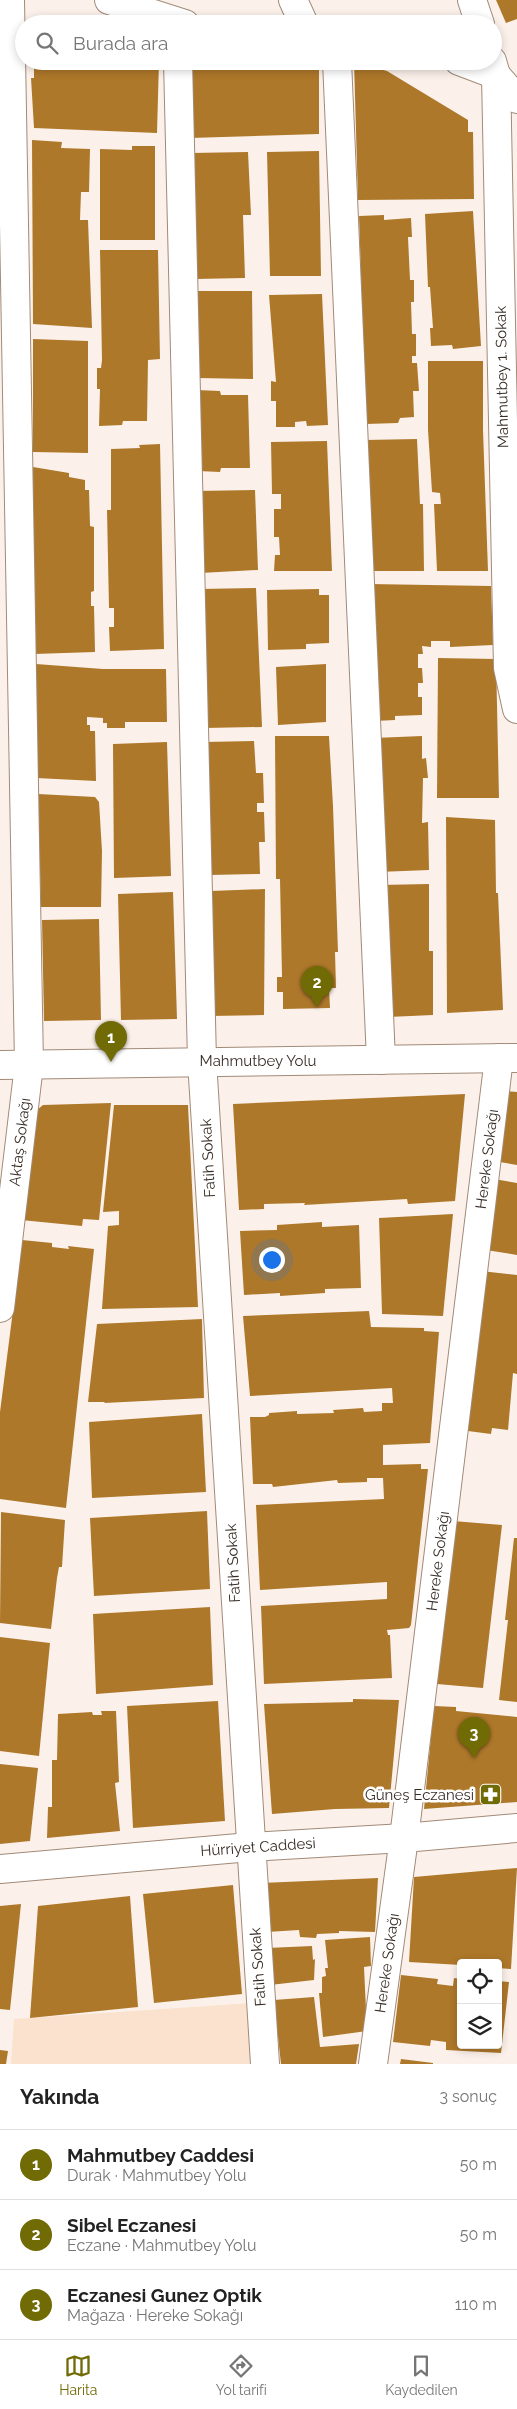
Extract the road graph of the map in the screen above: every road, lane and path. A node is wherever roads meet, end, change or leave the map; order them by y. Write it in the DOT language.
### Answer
graph roads {
  1 [pos="10,0"];
  2 [pos="109,0"];
  3 [pos="293,0"];
  4 [pos="472,0"];
  5 [pos="155,15"];
  6 [pos="300,15"];
  7 [pos="477,15"];
  8 [pos="178,70"];
  9 [pos="337,70"];
  10 [pos="494,70"];
  11 [pos="495,70"];
  12 [pos="517,99"];
  13 [pos="5,115"];
  14 [pos="9,574"];
  15 [pos="517,709"];
  16 [pos="508,1058"];
  17 [pos="381,1060"];
  18 [pos="202,1061"];
  19 [pos="0,1065"];
  20 [pos="29,1065"];
  21 [pos="0,1308"];
  22 [pos="517,1828"];
  23 [pos="404,1838"];
  24 [pos="250,1847"];
  25 [pos="0,1869"];
  26 [pos="265,2064"];
  27 [pos="373,2064"];
  1 -- 13 [label="street, Aktaş Sokağı"];
  2 -- 5 [label="street"];
  3 -- 6 [label="street"];
  4 -- 7 [label="street"];
  8 -- 18 [label="street, Fatih Sokak"];
  9 -- 17 [label="street"];
  10 -- 15 [label="street, Mahmutbey 1. Sokak"];
  11 -- 12 [label="street"];
  13 -- 14 [label="street, Aktaş Sokağı"];
  14 -- 20 [label="street, Aktaş Sokağı"];
  16 -- 17 [label="street, Mahmutbey Yolu"];
  16 -- 23 [label="street, Hereke Sokağı"];
  17 -- 18 [label="street, Mahmutbey Yolu"];
  18 -- 20 [label="street, Mahmutbey Yolu"];
  18 -- 24 [label="street, Fatih Sokak"];
  19 -- 20 [label="street, Mahmutbey Yolu"];
  20 -- 21 [label="street, Aktaş Sokağı"];
  22 -- 23 [label="street, Hürriyet Caddesi"];
  23 -- 24 [label="street, Hürriyet Caddesi"];
  23 -- 27 [label="street, Hereke Sokağı"];
  24 -- 25 [label="street, Hürriyet Caddesi"];
  24 -- 26 [label="street, Fatih Sokak"];
}
